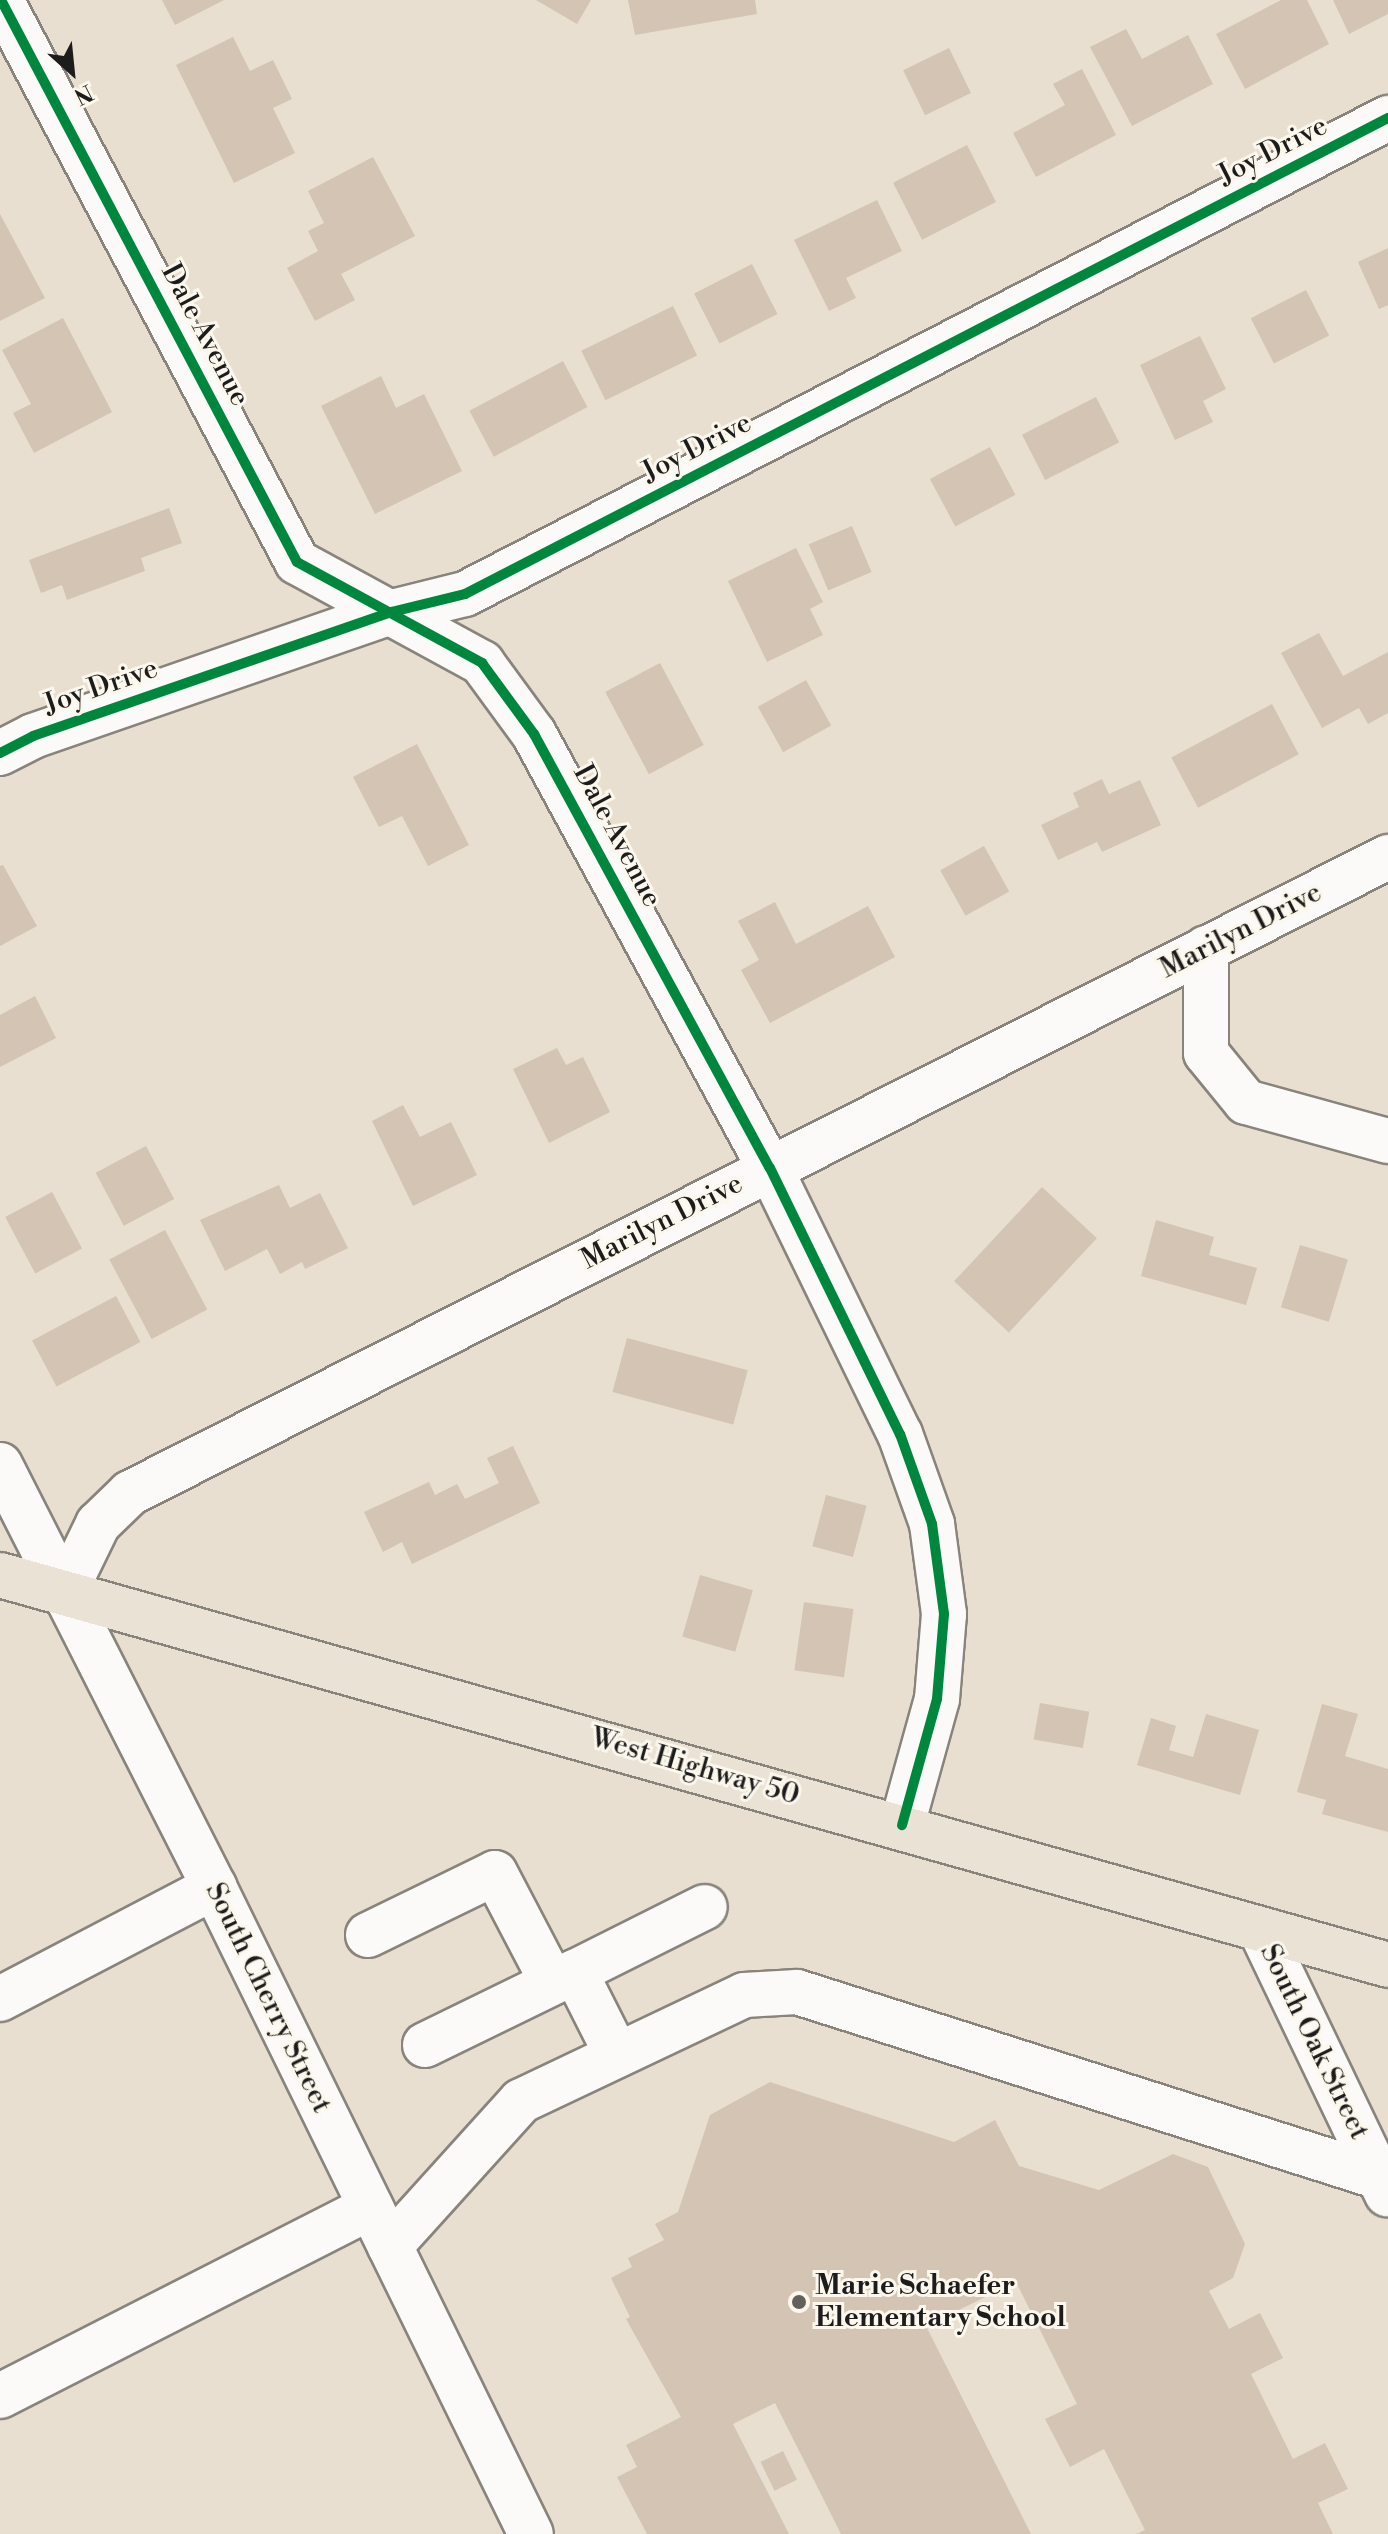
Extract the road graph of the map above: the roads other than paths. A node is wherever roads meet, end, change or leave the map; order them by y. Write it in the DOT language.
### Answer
graph roads {
  1 [pos="1,0"];
  2 [pos="1388,118"];
  3 [pos="392,612"];
  4 [pos="0,753"];
  5 [pos="1388,857"];
  6 [pos="1206,948"];
  7 [pos="1388,1141"];
  8 [pos="770,1168"];
  9 [pos="0,1465"];
  10 [pos="0,1575"];
  11 [pos="65,1592"];
  12 [pos="902,1825"];
  13 [pos="214,1887"];
  14 [pos="705,1907"];
  15 [pos="1261,1931"];
  16 [pos="368,1935"];
  17 [pos="1388,1965"];
  18 [pos="564,1977"];
  19 [pos="0,1999"];
  20 [pos="425,2045"];
  21 [pos="617,2055"];
  22 [pos="1384,2187"];
  23 [pos="371,2207"];
  24 [pos="390,2246"];
  25 [pos="0,2396"];
  26 [pos="523,2532"];
  1 -- 3 [label="street, Dale Avenue"];
  2 -- 3 [label="street, Joy Drive"];
  3 -- 4 [label="street, Joy Drive"];
  3 -- 8 [label="street, Dale Avenue"];
  5 -- 6 [label="street, Marilyn Drive"];
  6 -- 7 [label="street"];
  6 -- 8 [label="street, Marilyn Drive"];
  8 -- 11 [label="street, Marilyn Drive"];
  8 -- 12 [label="street, Dale Avenue"];
  9 -- 11 [label="street, South Cherry Street"];
  10 -- 11 [label="main road, West Highway 50"];
  11 -- 12 [label="main road, West Highway 50"];
  11 -- 13 [label="street, South Cherry Street"];
  12 -- 15 [label="main road, West Highway 50"];
  13 -- 19 [label="street"];
  13 -- 23 [label="street, South Cherry Street"];
  14 -- 18 [label="street"];
  15 -- 17 [label="main road, West Highway 50"];
  15 -- 22 [label="street, South Oak Street"];
  16 -- 18 [label="street"];
  18 -- 20 [label="street"];
  18 -- 21 [label="street"];
  21 -- 22 [label="street"];
  21 -- 24 [label="street"];
  23 -- 24 [label="street, South Cherry Street"];
  23 -- 25 [label="street"];
  24 -- 26 [label="street, South Cherry Street"];
}
